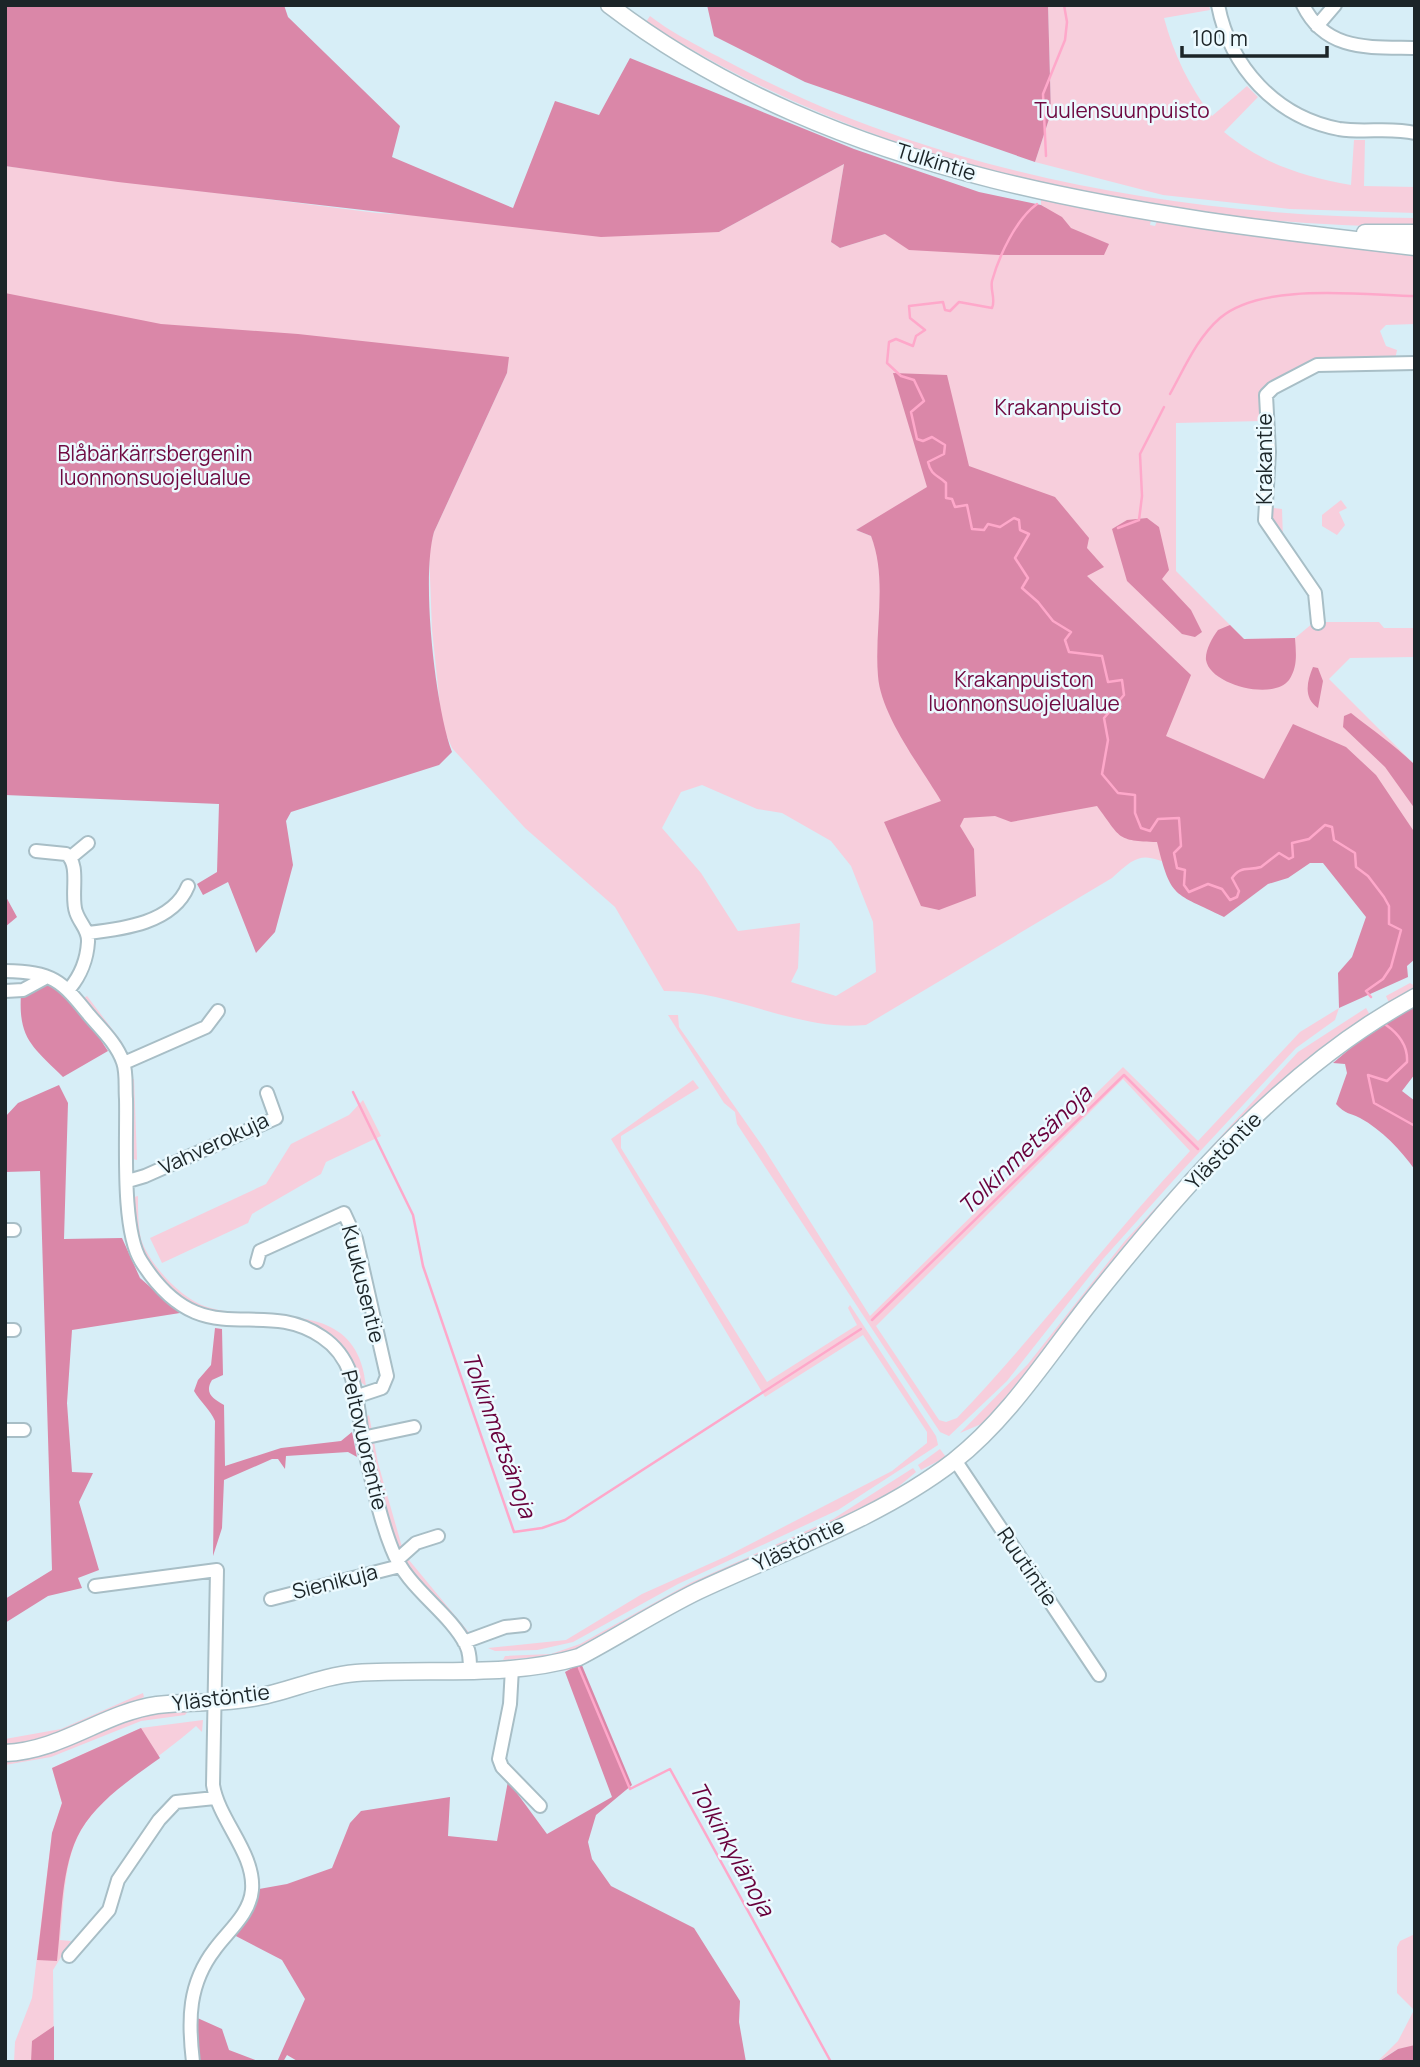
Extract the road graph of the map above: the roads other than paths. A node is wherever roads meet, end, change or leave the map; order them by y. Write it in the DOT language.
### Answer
graph roads {
  1 [pos="1218,5"];
  2 [pos="1303,5"];
  3 [pos="1335,5"];
  4 [pos="610,6"];
  5 [pos="1317,26"];
  6 [pos="1415,48"];
  7 [pos="1415,133"];
  8 [pos="1292,233"];
  9 [pos="1415,233"];
  10 [pos="1415,247"];
  11 [pos="1415,363"];
  12 [pos="1318,623"];
  13 [pos="88,843"];
  14 [pos="36,851"];
  15 [pos="71,857"];
  16 [pos="188,886"];
  17 [pos="88,933"];
  18 [pos="5,971"];
  19 [pos="47,977"];
  20 [pos="70,988"];
  21 [pos="5,991"];
  22 [pos="1410,1000"];
  23 [pos="218,1011"];
  24 [pos="124,1063"];
  25 [pos="267,1093"];
  26 [pos="128,1181"];
  27 [pos="257,1262"];
  28 [pos="358,1396"];
  29 [pos="414,1427"];
  30 [pos="5,1430"];
  31 [pos="24,1430"];
  32 [pos="362,1438"];
  33 [pos="955,1460"];
  34 [pos="438,1536"];
  35 [pos="398,1563"];
  36 [pos="95,1586"];
  37 [pos="271,1599"];
  38 [pos="524,1625"];
  39 [pos="464,1642"];
  40 [pos="513,1668"];
  41 [pos="470,1671"];
  42 [pos="1099,1675"];
  43 [pos="213,1703"];
  44 [pos="5,1753"];
  45 [pos="215,1798"];
  46 [pos="540,1806"];
  47 [pos="69,1956"];
  48 [pos="193,2062"];
  1 -- 7 [label="street"];
  2 -- 5 [label="street"];
  3 -- 5 [label="street"];
  4 -- 8 [label="main road, Tulkintie"];
  5 -- 6 [label="street"];
  8 -- 9 [label="main road"];
  8 -- 10 [label="main road"];
  11 -- 12 [label="street, Krakantie"];
  13 -- 15 [label="street"];
  14 -- 15 [label="street"];
  15 -- 17 [label="street"];
  16 -- 17 [label="street"];
  17 -- 20 [label="street"];
  18 -- 19 [label="street"];
  19 -- 20 [label="street"];
  19 -- 21 [label="street"];
  20 -- 24 [label="street"];
  22 -- 33 [label="main road, Ylästöntie"];
  23 -- 24 [label="street"];
  24 -- 26 [label="street, Peltovuorentie"];
  25 -- 26 [label="street, Vahverokuja"];
  26 -- 28 [label="street, Peltovuorentie"];
  27 -- 28 [label="street, Kuukusentie"];
  28 -- 32 [label="street, Peltovuorentie"];
  29 -- 32 [label="street"];
  30 -- 31 [label="street"];
  32 -- 35 [label="street, Peltovuorentie"];
  33 -- 40 [label="main road, Ylästöntie"];
  33 -- 42 [label="street, Ruutintie"];
  34 -- 35 [label="street"];
  35 -- 37 [label="street, Sienikuja"];
  35 -- 39 [label="street, Peltovuorentie"];
  36 -- 43 [label="street"];
  38 -- 39 [label="street"];
  39 -- 41 [label="street, Peltovuorentie"];
  40 -- 41 [label="main road, Ylästöntie"];
  40 -- 46 [label="street"];
  41 -- 43 [label="main road, Ylästöntie"];
  43 -- 44 [label="main road, Ylästöntie"];
  43 -- 45 [label="street"];
  45 -- 47 [label="street"];
  45 -- 48 [label="street"];
}
